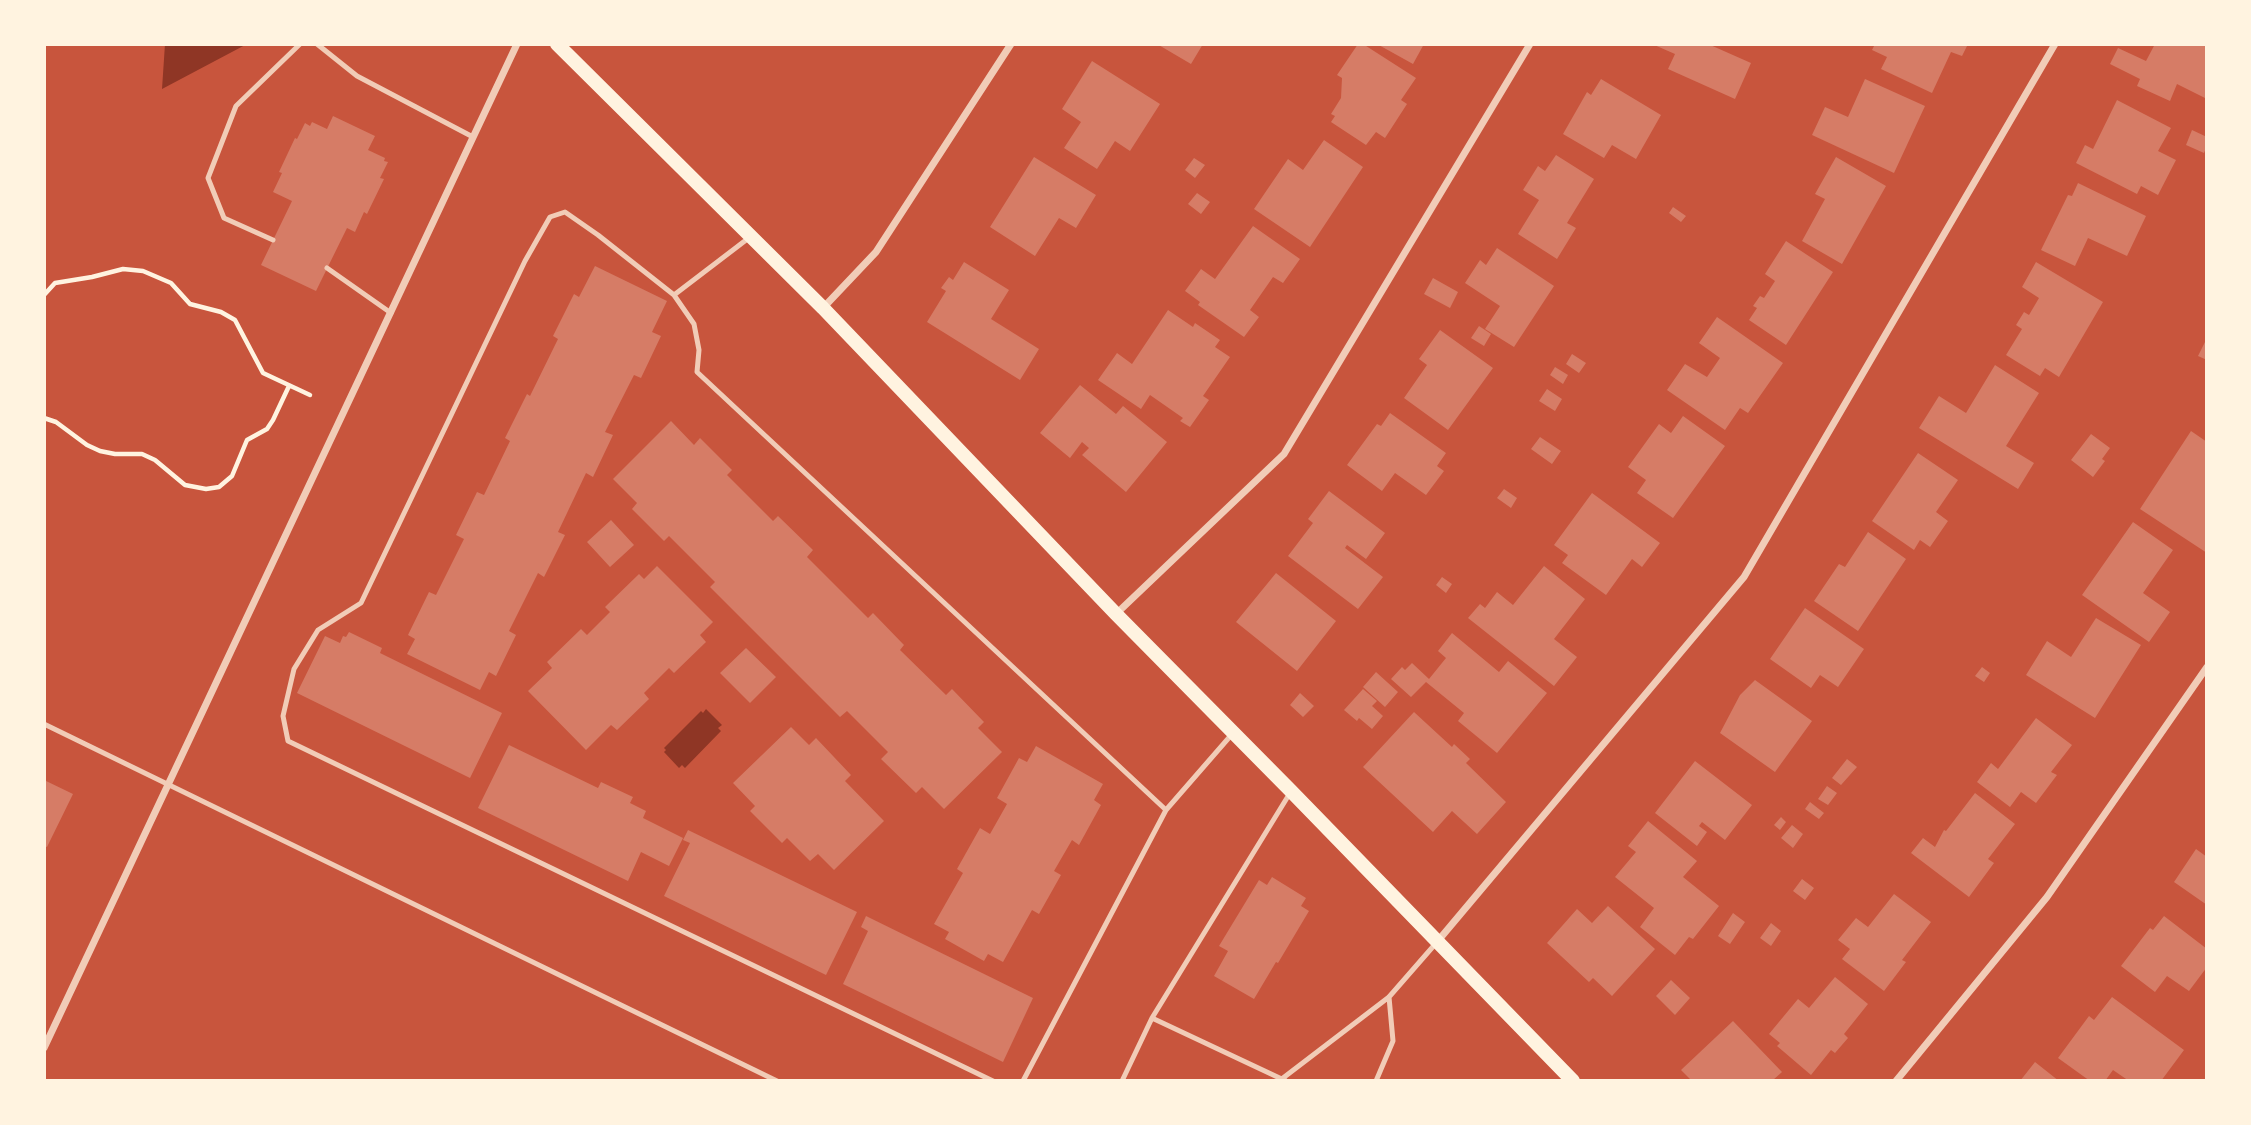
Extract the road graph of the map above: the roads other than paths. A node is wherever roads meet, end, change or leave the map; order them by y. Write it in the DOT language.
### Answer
graph roads {
  1 [pos="300,44"];
  2 [pos="317,44"];
  3 [pos="517,44"];
  4 [pos="557,44"];
  5 [pos="1011,44"];
  6 [pos="1530,44"];
  7 [pos="2055,44"];
  8 [pos="473,136"];
  9 [pos="751,236"];
  10 [pos="273,240"];
  11 [pos="327,268"];
  12 [pos="674,295"];
  13 [pos="823,308"];
  14 [pos="391,313"];
  15 [pos="1116,614"];
  16 [pos="2207,667"];
  17 [pos="44,724"];
  18 [pos="1233,733"];
  19 [pos="168,785"];
  20 [pos="1292,791"];
  21 [pos="1166,810"];
  22 [pos="1437,942"];
  23 [pos="1389,997"];
  24 [pos="1152,1017"];
  25 [pos="44,1048"];
  26 [pos="1285,1080"];
  27 [pos="777,1081"];
  28 [pos="993,1081"];
  29 [pos="1023,1081"];
  30 [pos="1122,1081"];
  31 [pos="1376,1081"];
  32 [pos="1573,1081"];
  33 [pos="1896,1081"];
  1 -- 10 [label="lane"];
  2 -- 8 [label="lane"];
  3 -- 8 [label="street"];
  4 -- 9 [label="main road"];
  5 -- 13 [label="street"];
  6 -- 15 [label="street"];
  7 -- 22 [label="street"];
  8 -- 14 [label="street"];
  9 -- 12 [label="lane"];
  9 -- 13 [label="main road"];
  11 -- 14 [label="lane"];
  12 -- 21 [label="lane"];
  12 -- 28 [label="lane"];
  13 -- 15 [label="main road"];
  14 -- 19 [label="street"];
  15 -- 18 [label="main road"];
  16 -- 33 [label="street"];
  17 -- 19 [label="lane"];
  18 -- 20 [label="main road"];
  18 -- 21 [label="lane"];
  19 -- 25 [label="street"];
  19 -- 27 [label="lane"];
  20 -- 22 [label="main road"];
  20 -- 24 [label="lane"];
  21 -- 29 [label="lane"];
  22 -- 23 [label="lane"];
  22 -- 32 [label="main road"];
  23 -- 26 [label="lane"];
  23 -- 31 [label="lane"];
  24 -- 26 [label="lane"];
  24 -- 30 [label="lane"];
}
